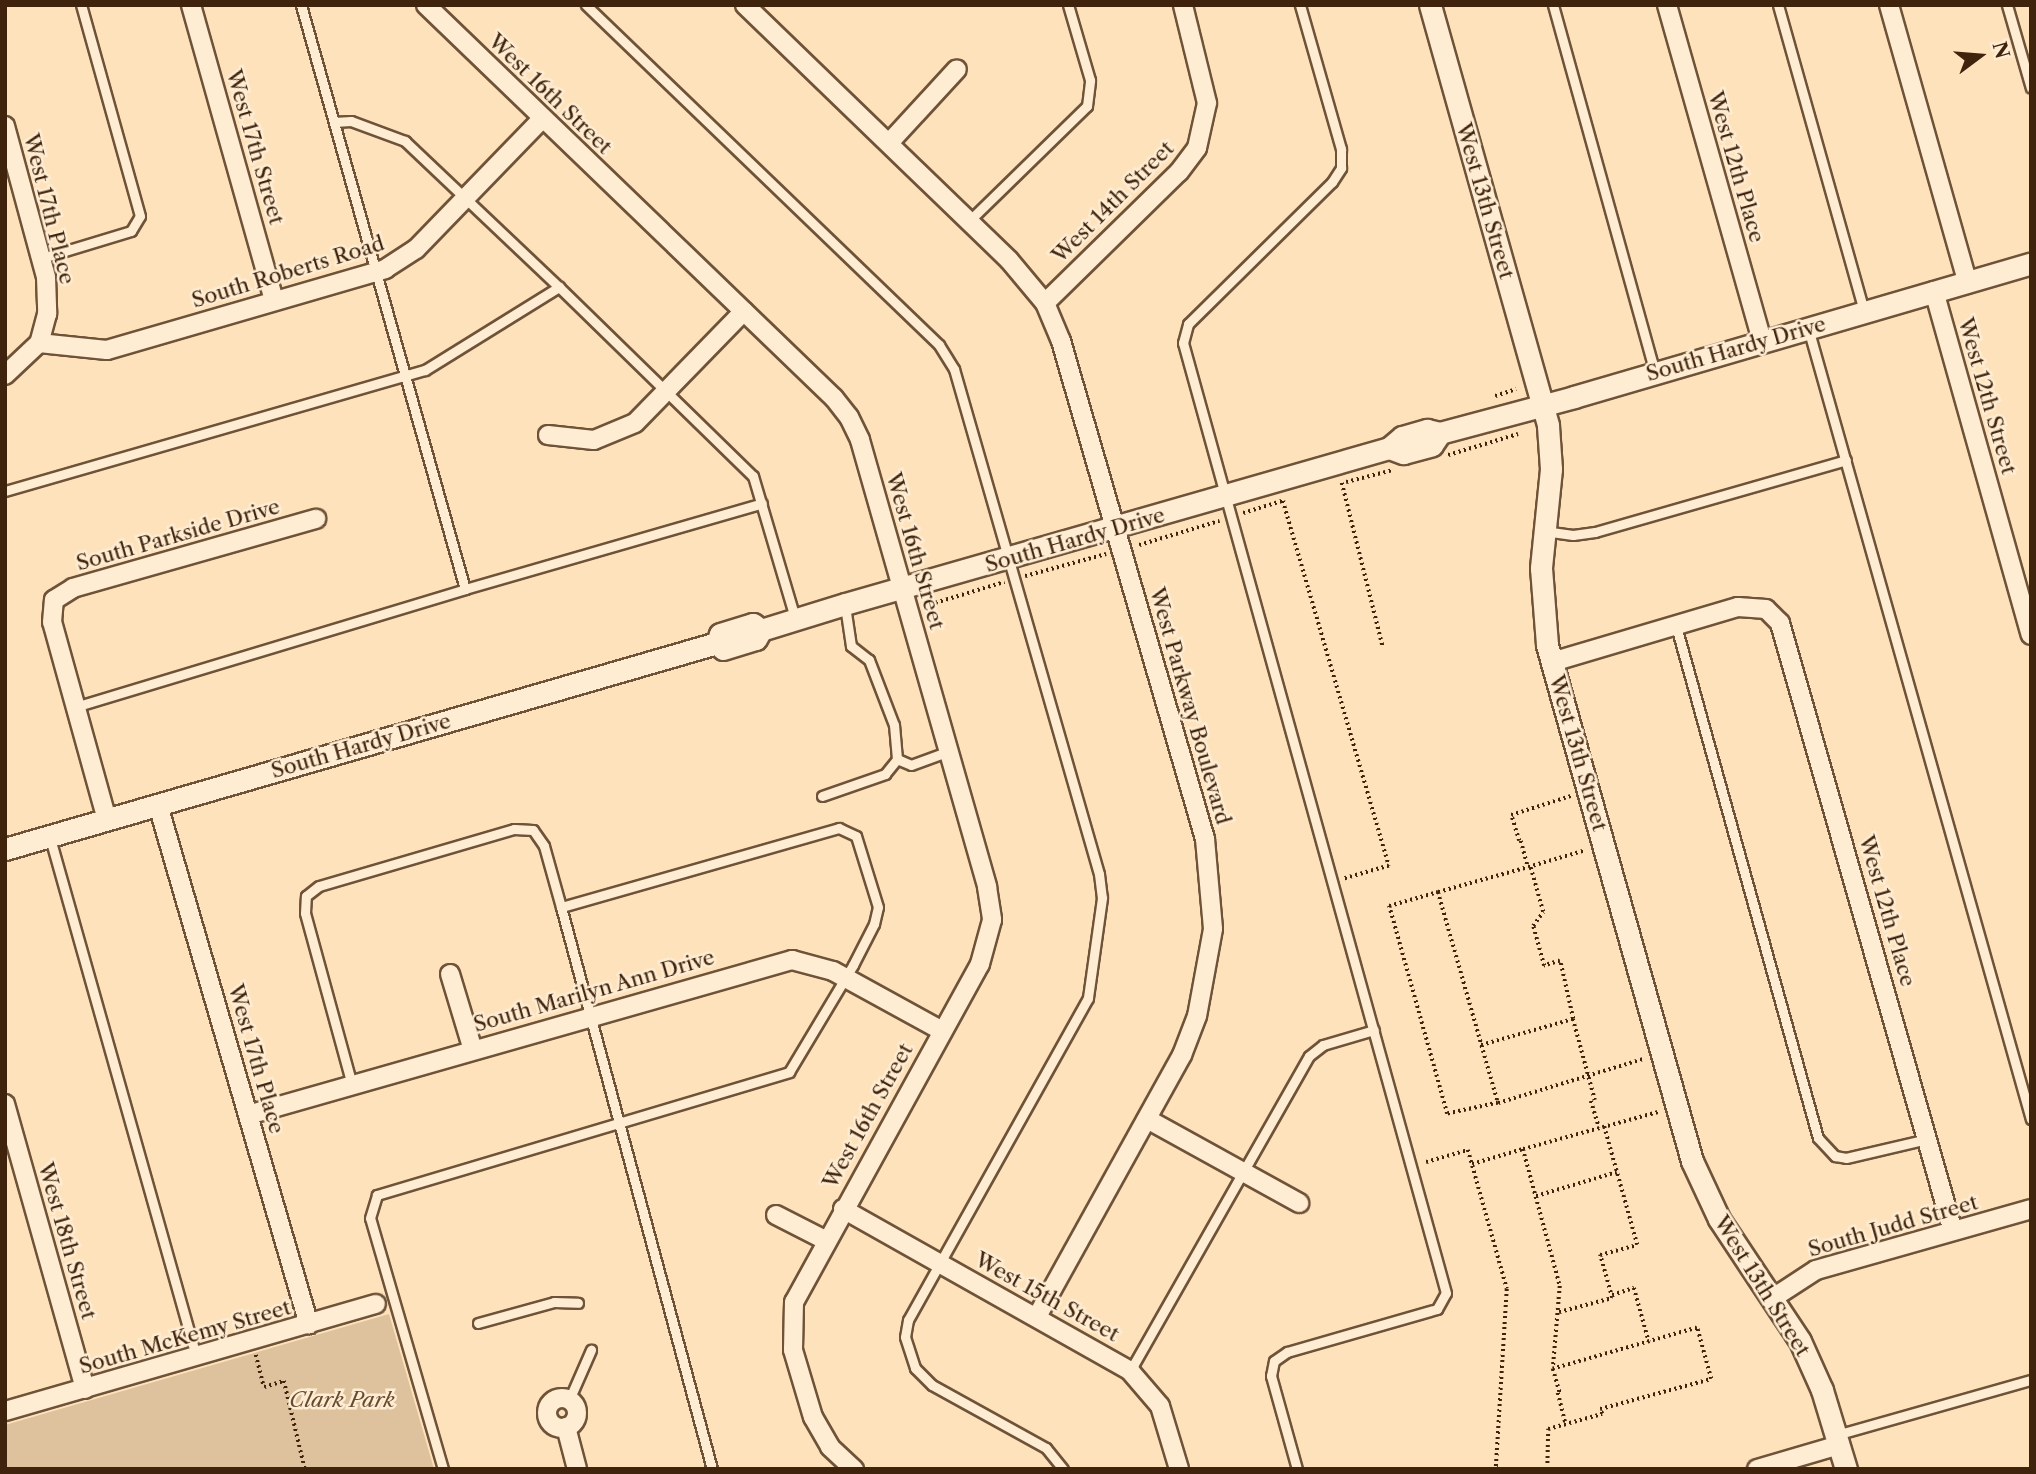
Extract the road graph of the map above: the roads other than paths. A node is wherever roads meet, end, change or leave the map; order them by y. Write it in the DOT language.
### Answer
graph roads {
  1 [pos="81,5"];
  2 [pos="191,5"];
  3 [pos="301,5"];
  4 [pos="426,5"];
  5 [pos="586,5"];
  6 [pos="745,5"];
  7 [pos="1068,5"];
  8 [pos="1183,5"];
  9 [pos="1300,5"];
  10 [pos="1430,5"];
  11 [pos="1553,5"];
  12 [pos="1667,5"];
  13 [pos="1779,5"];
  14 [pos="1889,5"];
  15 [pos="2007,5"];
  16 [pos="957,69"];
  17 [pos="2031,88"];
  18 [pos="542,118"];
  19 [pos="334,122"];
  20 [pos="5,126"];
  21 [pos="888,143"];
  22 [pos="466,198"];
  23 [pos="969,221"];
  24 [pos="42,258"];
  25 [pos="2031,263"];
  26 [pos="376,272"];
  27 [pos="1967,281"];
  28 [pos="559,287"];
  29 [pos="1934,291"];
  30 [pos="274,301"];
  31 [pos="1045,303"];
  32 [pos="744,312"];
  33 [pos="1865,312"];
  34 [pos="1808,328"];
  35 [pos="1762,341"];
  36 [pos="39,343"];
  37 [pos="1655,373"];
  38 [pos="5,375"];
  39 [pos="405,376"];
  40 [pos="667,392"];
  41 [pos="1543,404"];
  42 [pos="548,435"];
  43 [pos="1846,460"];
  44 [pos="5,491"];
  45 [pos="1223,497"];
  46 [pos="762,503"];
  47 [pos="316,519"];
  48 [pos="1116,528"];
  49 [pos="1542,531"];
  50 [pos="1009,559"];
  51 [pos="465,589"];
  52 [pos="902,589"];
  53 [pos="845,604"];
  54 [pos="796,620"];
  55 [pos="1676,626"];
  56 [pos="2031,635"];
  57 [pos="1552,662"];
  58 [pos="75,707"];
  59 [pos="948,751"];
  60 [pos="897,759"];
  61 [pos="822,796"];
  62 [pos="158,805"];
  63 [pos="107,820"];
  64 [pos="49,836"];
  65 [pos="5,849"];
  66 [pos="561,907"];
  67 [pos="450,974"];
  68 [pos="846,978"];
  69 [pos="592,1016"];
  70 [pos="1374,1030"];
  71 [pos="942,1031"];
  72 [pos="473,1050"];
  73 [pos="352,1085"];
  74 [pos="5,1104"];
  75 [pos="248,1115"];
  76 [pos="1147,1119"];
  77 [pos="2031,1119"];
  78 [pos="617,1123"];
  79 [pos="1927,1139"];
  80 [pos="1244,1173"];
  81 [pos="1299,1203"];
  82 [pos="843,1209"];
  83 [pos="2031,1209"];
  84 [pos="776,1214"];
  85 [pos="1953,1231"];
  86 [pos="825,1241"];
  87 [pos="941,1263"];
  88 [pos="1773,1298"];
  89 [pos="578,1303"];
  90 [pos="376,1304"];
  91 [pos="1037,1317"];
  92 [pos="478,1323"];
  93 [pos="309,1325"];
  94 [pos="591,1350"];
  95 [pos="197,1357"];
  96 [pos="1130,1371"];
  97 [pos="2031,1380"];
  98 [pos="85,1389"];
  99 [pos="569,1400"];
  100 [pos="5,1411"];
  101 [pos="566,1427"];
  102 [pos="1838,1440"];
  103 [pos="443,1469"];
  104 [pos="577,1469"];
  105 [pos="712,1469"];
  106 [pos="854,1469"];
  107 [pos="1063,1469"];
  108 [pos="1179,1469"];
  109 [pos="1297,1469"];
  110 [pos="1757,1469"];
  111 [pos="1846,1469"];
  1 -- 24 [label="lane"];
  2 -- 30 [label="street, West 17th Street"];
  3 -- 19 [label="lane"];
  4 -- 18 [label="street, West 16th Street"];
  5 -- 50 [label="lane"];
  6 -- 21 [label="street, West Parkway Boulevard"];
  7 -- 23 [label="lane"];
  8 -- 31 [label="street, West 14th Street"];
  9 -- 45 [label="lane"];
  10 -- 41 [label="street, West 13th Street"];
  11 -- 37 [label="lane"];
  12 -- 35 [label="street, West 12th Place"];
  13 -- 33 [label="lane"];
  14 -- 27 [label="street"];
  15 -- 17 [label="lane"];
  16 -- 21 [label="street"];
  18 -- 22 [label="street, South Roberts Road"];
  18 -- 32 [label="street, West 16th Street"];
  19 -- 22 [label="lane"];
  19 -- 26 [label="lane"];
  20 -- 24 [label="street, West 17th Place"];
  21 -- 23 [label="street, West Parkway Boulevard"];
  22 -- 26 [label="street, South Roberts Road"];
  22 -- 28 [label="lane"];
  23 -- 31 [label="street, West Parkway Boulevard"];
  24 -- 36 [label="street, West 17th Place"];
  25 -- 27 [label="street, South Hardy Drive"];
  26 -- 30 [label="street, South Roberts Road"];
  26 -- 39 [label="lane"];
  27 -- 29 [label="street, South Hardy Drive"];
  28 -- 39 [label="lane"];
  28 -- 40 [label="lane"];
  29 -- 33 [label="street, South Hardy Drive"];
  29 -- 56 [label="street, West 12th Street"];
  30 -- 36 [label="street, South Roberts Road"];
  31 -- 48 [label="street, West Parkway Boulevard"];
  32 -- 40 [label="street"];
  32 -- 52 [label="street, West 16th Street"];
  33 -- 34 [label="street, South Hardy Drive"];
  34 -- 35 [label="street, South Hardy Drive"];
  34 -- 43 [label="lane"];
  35 -- 37 [label="street, South Hardy Drive"];
  36 -- 38 [label="street"];
  37 -- 41 [label="street, South Hardy Drive"];
  39 -- 44 [label="lane"];
  39 -- 51 [label="lane"];
  40 -- 42 [label="street"];
  40 -- 46 [label="lane"];
  41 -- 45 [label="street, South Hardy Drive"];
  41 -- 49 [label="street, West 13th Street"];
  43 -- 49 [label="lane"];
  43 -- 77 [label="lane"];
  45 -- 48 [label="street, South Hardy Drive"];
  45 -- 70 [label="lane"];
  46 -- 51 [label="lane"];
  46 -- 54 [label="lane"];
  47 -- 58 [label="street, South Parkside Drive"];
  48 -- 50 [label="street, South Hardy Drive"];
  48 -- 76 [label="street, West Parkway Boulevard"];
  49 -- 57 [label="street, West 13th Street"];
  50 -- 52 [label="street, South Hardy Drive"];
  50 -- 87 [label="lane"];
  51 -- 58 [label="lane"];
  52 -- 53 [label="street, South Hardy Drive"];
  52 -- 59 [label="street, West 16th Street"];
  53 -- 54 [label="street, South Hardy Drive"];
  53 -- 60 [label="lane"];
  54 -- 62 [label="street, South Hardy Drive"];
  55 -- 57 [label="street"];
  55 -- 79 [label="street, West 12th Place"];
  55 -- 79 [label="lane"];
  57 -- 88 [label="street, West 13th Street"];
  58 -- 63 [label="street"];
  59 -- 60 [label="lane"];
  59 -- 71 [label="street, West 16th Street"];
  60 -- 61 [label="lane"];
  62 -- 63 [label="street, South Hardy Drive"];
  62 -- 75 [label="street, West 17th Place"];
  63 -- 64 [label="street, South Hardy Drive"];
  64 -- 65 [label="street, South Hardy Drive"];
  64 -- 95 [label="lane"];
  66 -- 68 [label="lane"];
  66 -- 69 [label="lane"];
  66 -- 73 [label="lane"];
  67 -- 72 [label="street"];
  68 -- 69 [label="street, South Marilyn Ann Drive"];
  68 -- 71 [label="street, South Marilyn Ann Drive"];
  68 -- 78 [label="lane"];
  69 -- 72 [label="street, South Marilyn Ann Drive"];
  69 -- 78 [label="lane"];
  70 -- 80 [label="lane"];
  70 -- 109 [label="lane"];
  71 -- 82 [label="street, West 16th Street"];
  72 -- 73 [label="street, South Marilyn Ann Drive"];
  73 -- 75 [label="street, South Marilyn Ann Drive"];
  74 -- 98 [label="street, West 18th Street"];
  75 -- 93 [label="street, West 17th Place"];
  76 -- 80 [label="street"];
  76 -- 91 [label="street, West Parkway Boulevard"];
  78 -- 103 [label="lane"];
  78 -- 105 [label="lane"];
  79 -- 85 [label="street, West 12th Place"];
  80 -- 81 [label="street"];
  80 -- 96 [label="lane"];
  82 -- 86 [label="street, West 16th Street"];
  82 -- 87 [label="street, West 15th Street"];
  83 -- 85 [label="street, South Judd Street"];
  84 -- 86 [label="street"];
  85 -- 88 [label="street, South Judd Street"];
  86 -- 106 [label="street, West 16th Street"];
  87 -- 91 [label="street, West 15th Street"];
  87 -- 107 [label="lane"];
  88 -- 102 [label="street, West 13th Street"];
  89 -- 92 [label="lane"];
  90 -- 93 [label="street, South McKemy Street"];
  91 -- 96 [label="street, West 15th Street"];
  93 -- 95 [label="street, South McKemy Street"];
  94 -- 99 [label="lane"];
  95 -- 98 [label="street, South McKemy Street"];
  96 -- 108 [label="street, West 15th Street"];
  97 -- 102 [label="lane"];
  98 -- 100 [label="street, South McKemy Street"];
  99 -- 101 [label="street"];
  99 -- 101 [label="street"];
  101 -- 104 [label="street"];
  102 -- 110 [label="street"];
  102 -- 111 [label="street, West 13th Street"];
}
